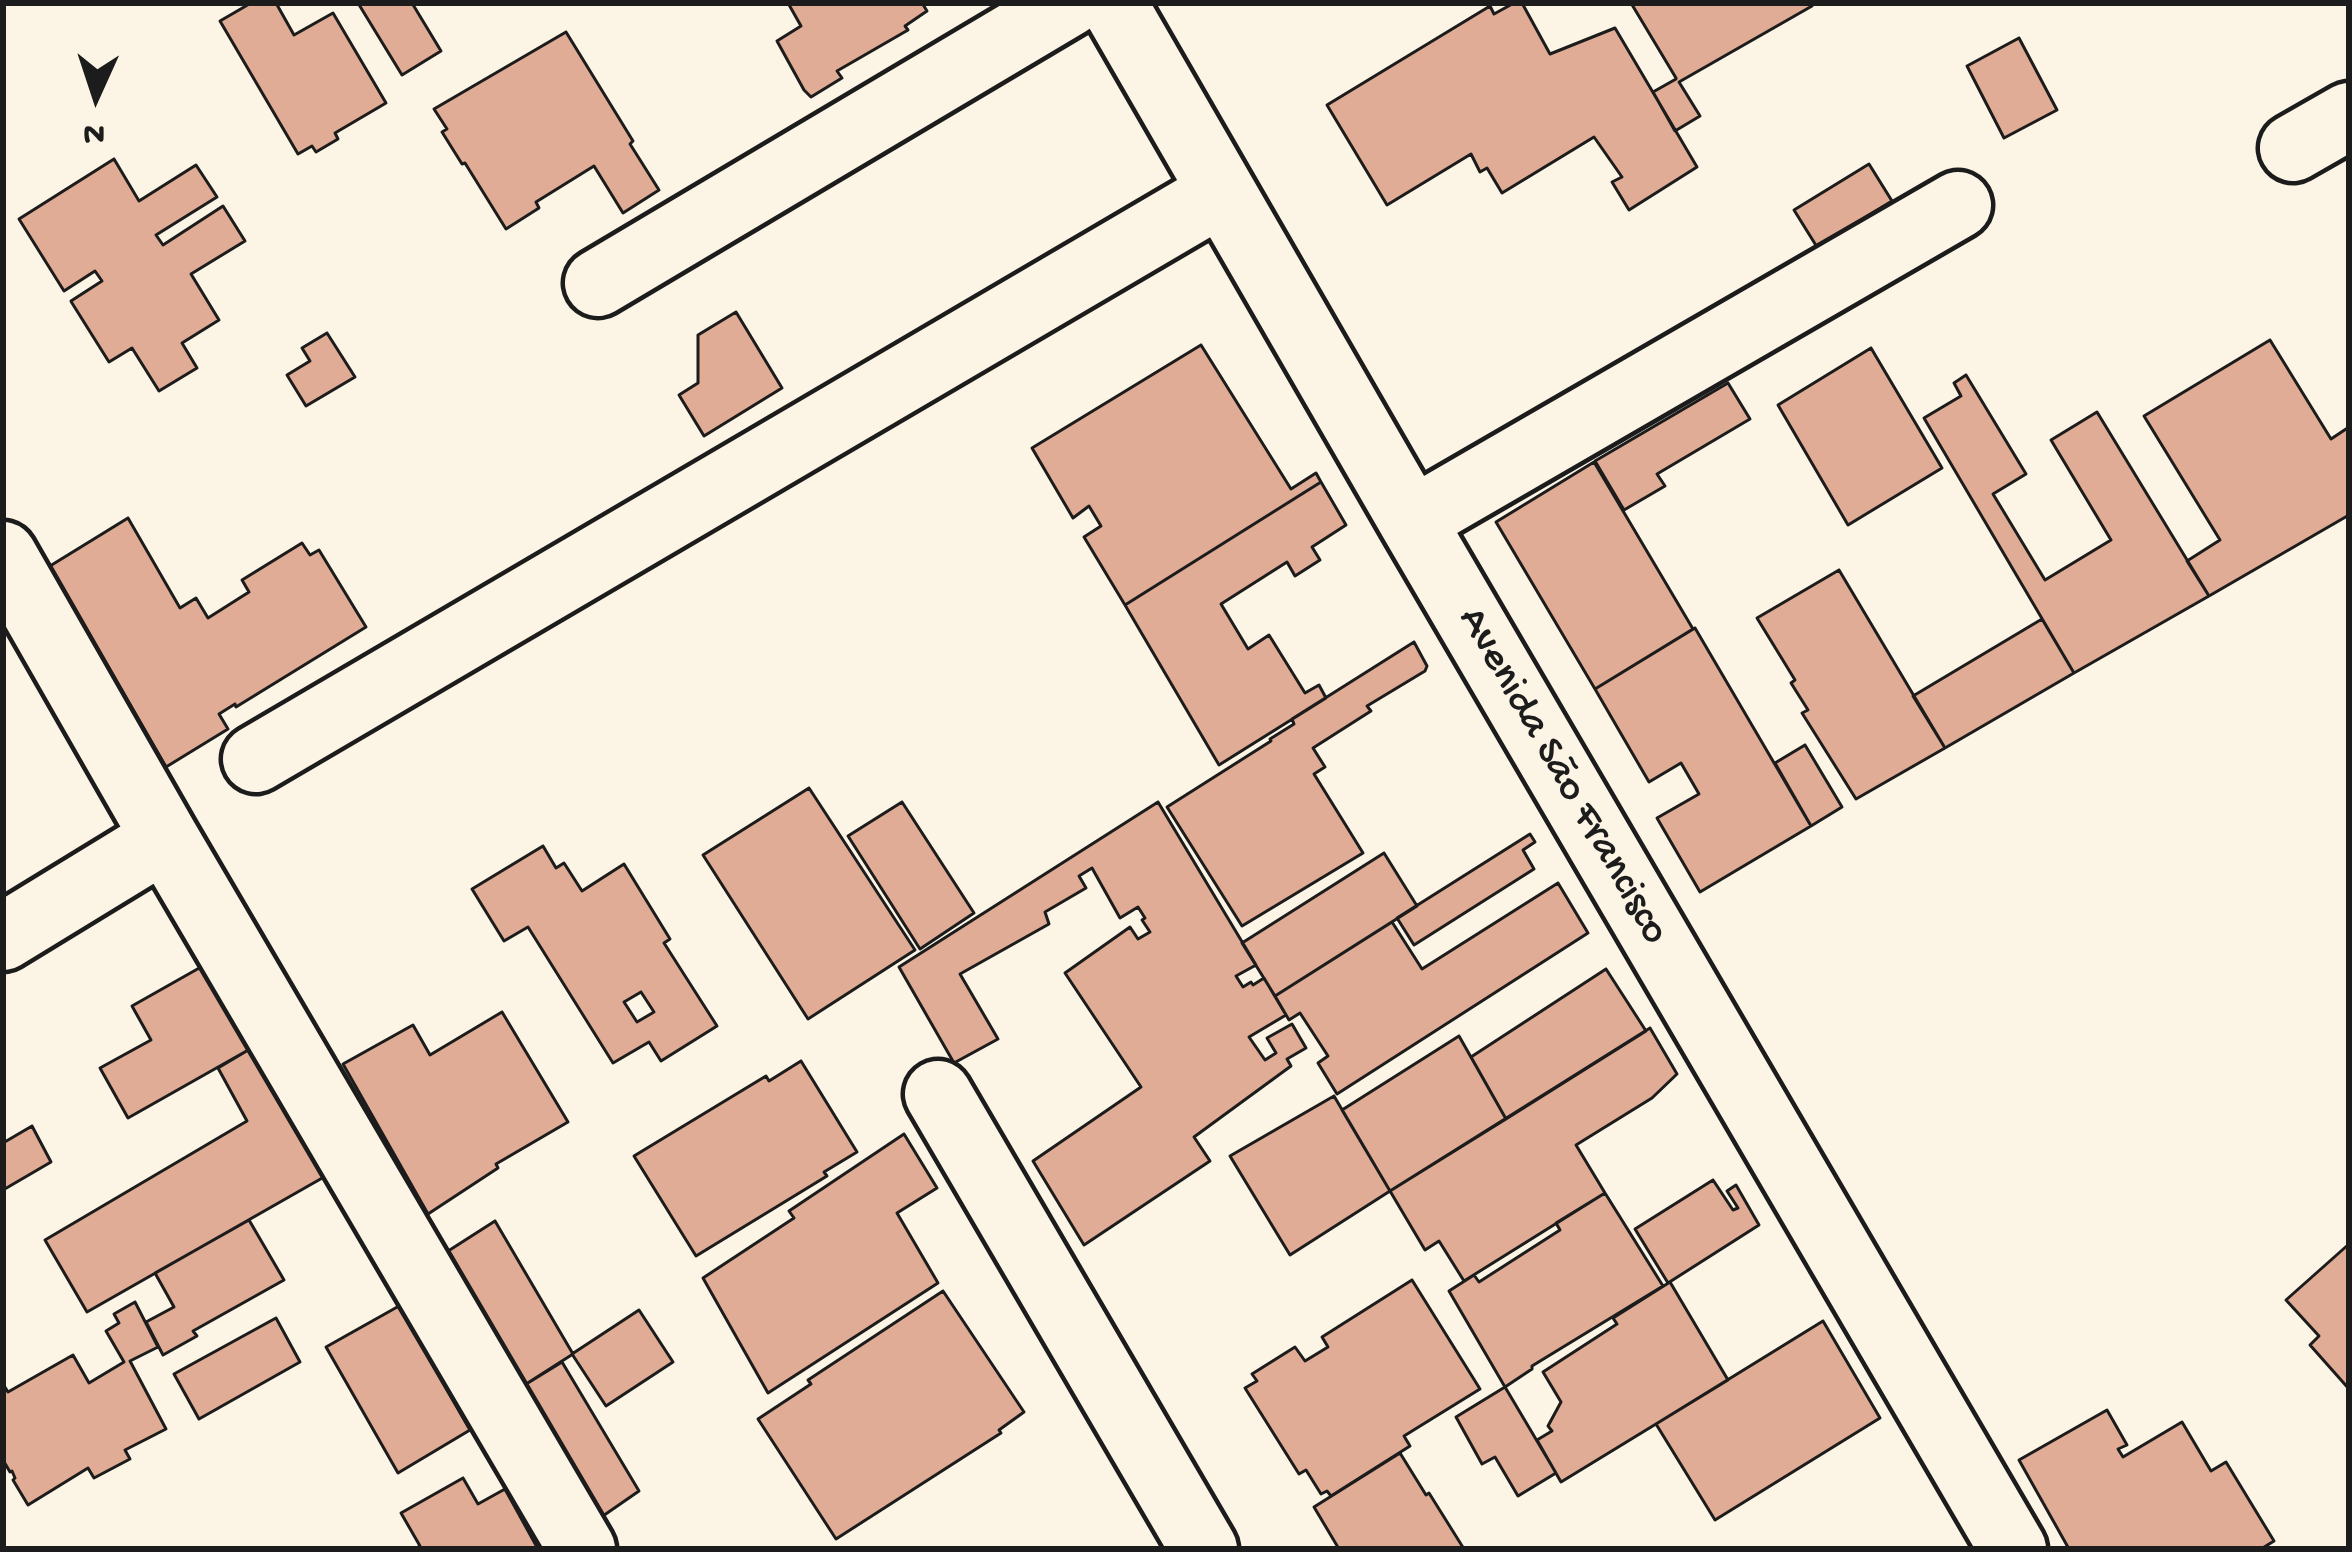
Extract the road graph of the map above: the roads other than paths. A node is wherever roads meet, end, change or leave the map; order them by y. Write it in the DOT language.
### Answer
graph roads {
  1 [pos="1069,3"];
  2 [pos="1113,3"];
  3 [pos="2349,116"];
  4 [pos="2294,148"];
  5 [pos="1222,192"];
  6 [pos="1958,206"];
  7 [pos="598,283"];
  8 [pos="1412,521"];
  9 [pos="3,555"];
  10 [pos="256,759"];
  11 [pos="165,838"];
  12 [pos="3,938"];
  13 [pos="938,1094"];
  14 [pos="582,1549"];
  15 [pos="1204,1549"];
  16 [pos="2013,1549"];
  1 -- 7 [label="street"];
  2 -- 5 [label="street, Avenida São Francisco"];
  3 -- 4 [label="street"];
  5 -- 8 [label="street, Avenida São Francisco"];
  5 -- 10 [label="street"];
  6 -- 8 [label="street"];
  8 -- 16 [label="street, Avenida São Francisco"];
  9 -- 11 [label="street"];
  11 -- 12 [label="street"];
  11 -- 14 [label="street"];
  13 -- 15 [label="street"];
}
